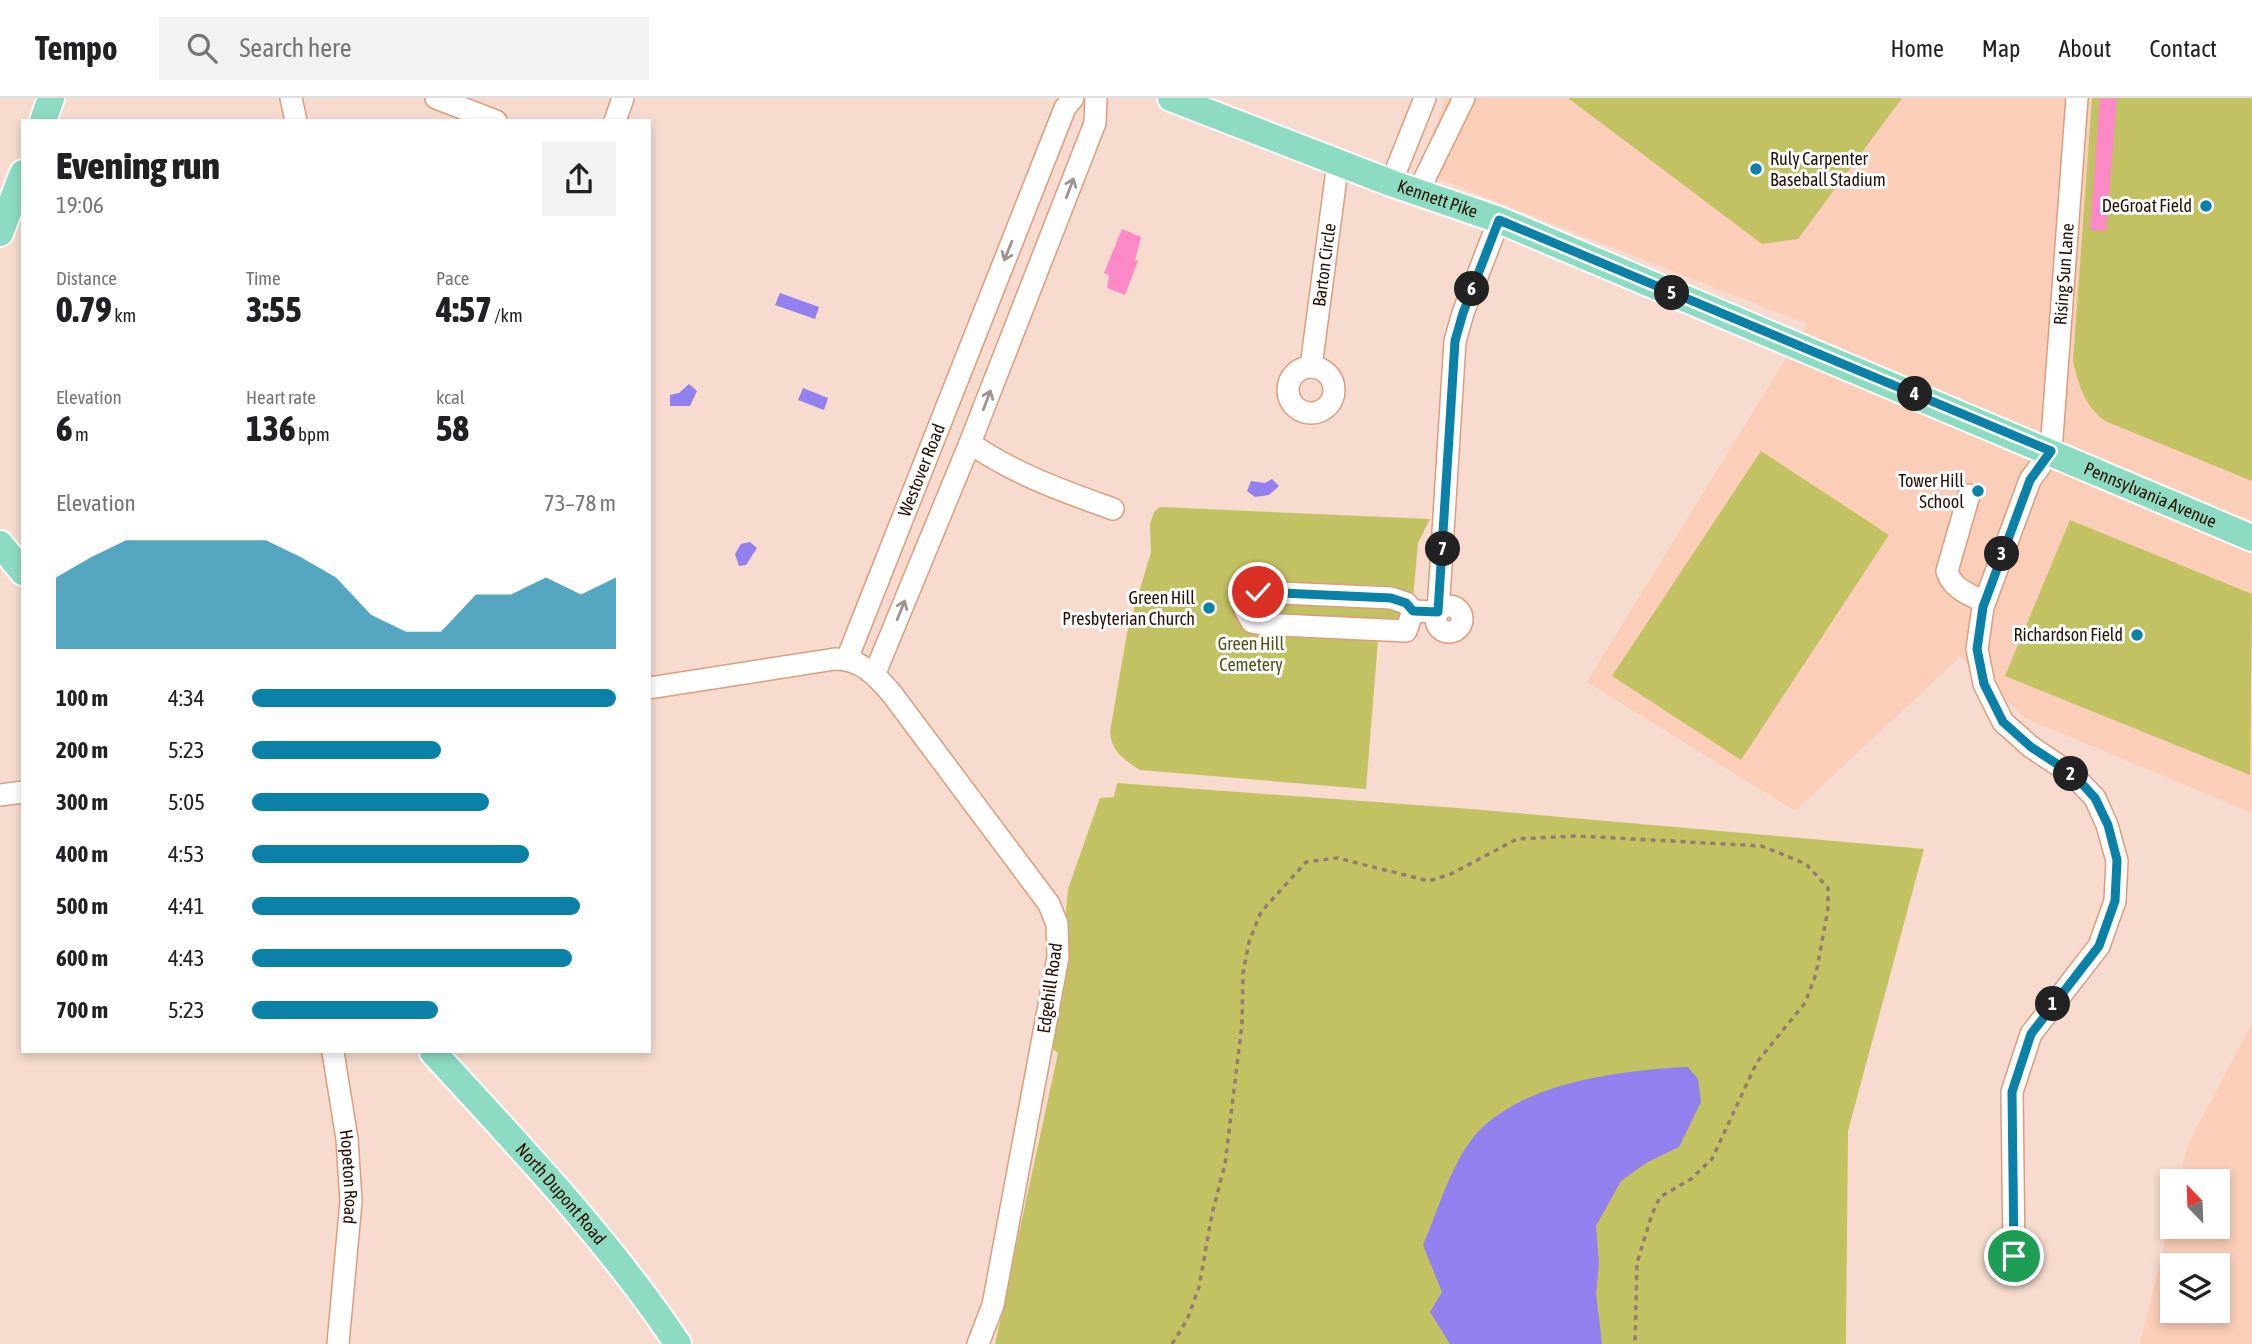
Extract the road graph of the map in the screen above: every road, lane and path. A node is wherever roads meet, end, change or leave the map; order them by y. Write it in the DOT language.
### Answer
graph roads {
  1 [pos="51,98"];
  2 [pos="291,98"];
  3 [pos="436,98"];
  4 [pos="622,98"];
  5 [pos="1073,98"];
  6 [pos="1096,98"];
  7 [pos="1171,98"];
  8 [pos="1424,98"];
  9 [pos="1464,98"];
  10 [pos="2077,98"];
  11 [pos="44,119"];
  12 [pos="296,119"];
  13 [pos="491,119"];
  14 [pos="615,119"];
  15 [pos="1338,162"];
  16 [pos="21,178"];
  17 [pos="1391,183"];
  18 [pos="1418,192"];
  19 [pos="1499,220"];
  20 [pos="0,233"];
  21 [pos="1311,367"];
  22 [pos="970,443"];
  23 [pos="2051,451"];
  24 [pos="1969,495"];
  25 [pos="1113,509"];
  26 [pos="2252,538"];
  27 [pos="0,544"];
  28 [pos="21,570"];
  29 [pos="1984,602"];
  30 [pos="1413,611"];
  31 [pos="847,659"];
  32 [pos="874,673"];
  33 [pos="651,688"];
  34 [pos="21,792"];
  35 [pos="0,795"];
  36 [pos="333,1053"];
  37 [pos="434,1053"];
  38 [pos="2014,1256"];
  39 [pos="338,1344"];
  40 [pos="678,1344"];
  41 [pos="978,1344"];
  42 [pos="1172,1344"];
  43 [pos="1635,1344"];
  1 -- 11 [label="main road"];
  2 -- 12 [label="street"];
  3 -- 13 [label="street"];
  4 -- 14 [label="street"];
  5 -- 31 [label="street, Westover Road, one-way"];
  22 -- 6 [label="street, Westover Road, one-way"];
  7 -- 15 [label="main road, Kennett Pike"];
  8 -- 17 [label="street"];
  9 -- 18 [label="street"];
  10 -- 23 [label="street, Rising Sun Lane"];
  15 -- 17 [label="main road, Kennett Pike"];
  15 -- 21 [label="street, Barton Circle"];
  16 -- 20 [label="main road"];
  17 -- 18 [label="main road, Kennett Pike"];
  18 -- 19 [label="main road, Kennett Pike"];
  19 -- 23 [label="main road, Kennett Pike"];
  19 -- 30 [label="street"];
  22 -- 25 [label="street"];
  32 -- 22 [label="street, Westover Road, one-way"];
  23 -- 26 [label="main road, Pennsylvania Avenue"];
  23 -- 29 [label="street"];
  24 -- 29 [label="street"];
  27 -- 28 [label="main road"];
  29 -- 38 [label="street"];
  30 -- 30 [label="street"];
  31 -- 32 [label="street, Edgehill Road"];
  31 -- 33 [label="street"];
  32 -- 41 [label="street, Edgehill Road"];
  34 -- 35 [label="street"];
  36 -- 39 [label="street, Hopeton Road"];
  37 -- 40 [label="main road, North Dupont Road"];
  42 -- 43 [label="path"];
}
